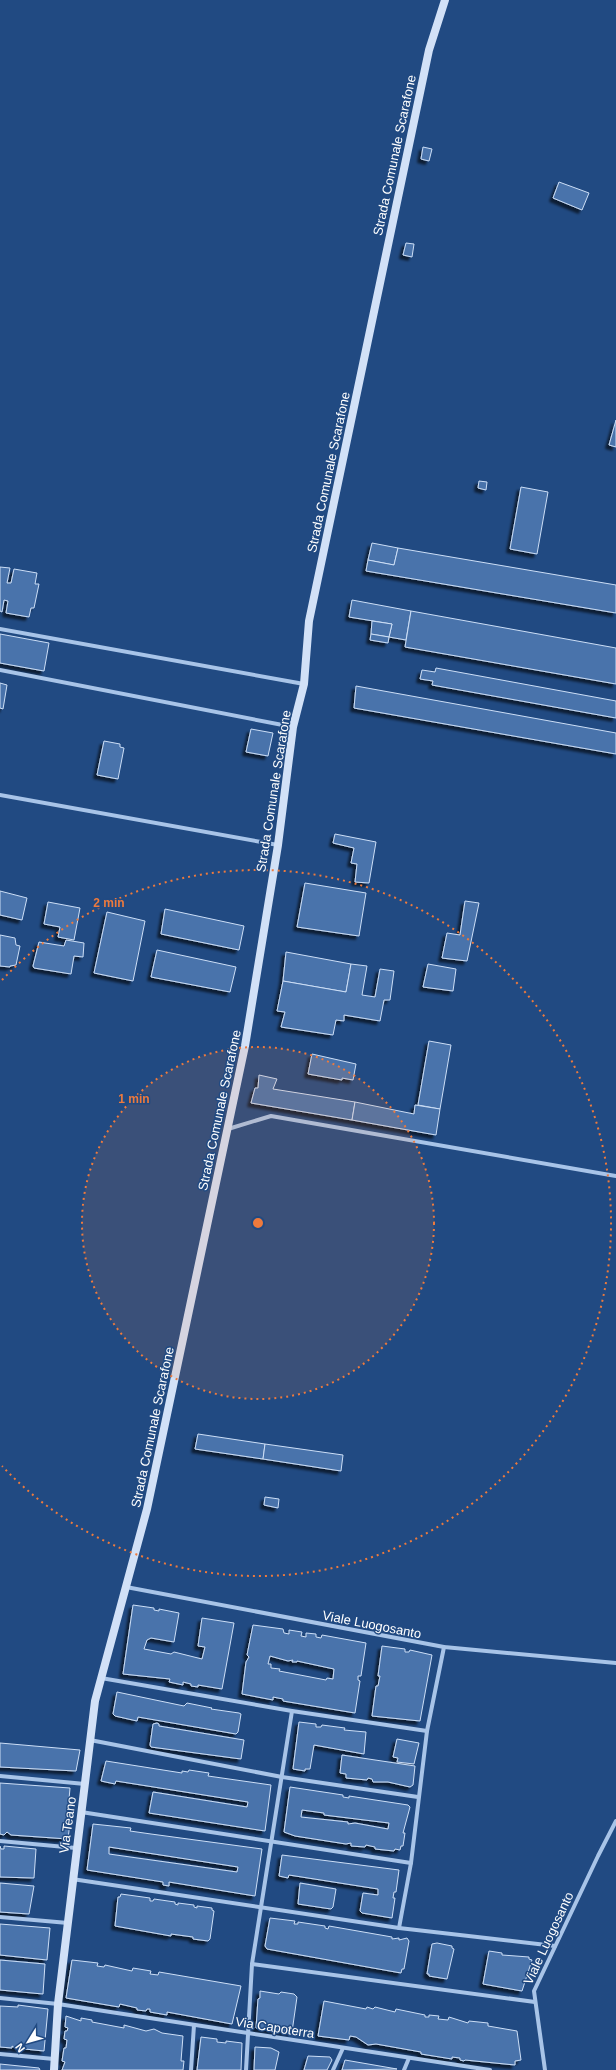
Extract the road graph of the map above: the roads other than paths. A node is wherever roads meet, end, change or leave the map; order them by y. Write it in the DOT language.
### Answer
graph roads {
  1 [pos="445,0"];
  2 [pos="0,629"];
  3 [pos="0,670"];
  4 [pos="304,684"];
  5 [pos="293,727"];
  6 [pos="0,795"];
  7 [pos="278,845"];
  8 [pos="228,1129"];
  9 [pos="616,1176"];
  10 [pos="126,1587"];
  11 [pos="444,1647"];
  12 [pos="616,1663"];
  13 [pos="101,1678"];
  14 [pos="292,1711"];
  15 [pos="427,1731"];
  16 [pos="90,1740"];
  17 [pos="0,1776"];
  18 [pos="282,1777"];
  19 [pos="85,1784"];
  20 [pos="418,1797"];
  21 [pos="81,1812"];
  22 [pos="616,1821"];
  23 [pos="0,1841"];
  24 [pos="272,1842"];
  25 [pos="76,1848"];
  26 [pos="411,1862"];
  27 [pos="72,1879"];
  28 [pos="262,1908"];
  29 [pos="0,1917"];
  30 [pos="68,1923"];
  31 [pos="400,1928"];
  32 [pos="555,1946"];
  33 [pos="252,1964"];
  34 [pos="0,1998"];
  35 [pos="535,2002"];
  36 [pos="58,2004"];
  37 [pos="194,2025"];
  38 [pos="249,2033"];
  39 [pos="343,2048"];
  40 [pos="0,2054"];
  41 [pos="409,2058"];
  42 [pos="54,2059"];
  43 [pos="477,2069"];
  44 [pos="54,2070"];
  45 [pos="191,2070"];
  46 [pos="246,2070"];
  47 [pos="333,2070"];
  48 [pos="404,2070"];
  49 [pos="490,2070"];
  50 [pos="545,2070"];
  1 -- 4 [label="street, Strada Comunale Scarafone"];
  2 -- 4 [label="street"];
  3 -- 5 [label="street"];
  4 -- 5 [label="street, Strada Comunale Scarafone"];
  5 -- 7 [label="street, Strada Comunale Scarafone"];
  6 -- 7 [label="street"];
  7 -- 8 [label="street, Strada Comunale Scarafone"];
  8 -- 9 [label="street"];
  8 -- 10 [label="street, Strada Comunale Scarafone"];
  10 -- 11 [label="street, Viale Luogosanto"];
  10 -- 13 [label="street, Via Teano"];
  11 -- 12 [label="street, Viale Luogosanto"];
  11 -- 15 [label="street"];
  13 -- 14 [label="street"];
  13 -- 16 [label="street, Via Teano"];
  14 -- 15 [label="street"];
  14 -- 18 [label="street"];
  15 -- 20 [label="street"];
  16 -- 18 [label="street"];
  16 -- 19 [label="street, Via Teano"];
  17 -- 19 [label="street"];
  18 -- 20 [label="street"];
  18 -- 24 [label="street"];
  19 -- 21 [label="street, Via Teano"];
  20 -- 26 [label="street"];
  21 -- 24 [label="street"];
  21 -- 25 [label="street, Via Teano"];
  22 -- 32 [label="street, Viale Luogosanto"];
  23 -- 25 [label="street"];
  24 -- 26 [label="street"];
  24 -- 28 [label="street"];
  25 -- 27 [label="street, Via Teano"];
  26 -- 31 [label="street"];
  27 -- 28 [label="street"];
  27 -- 30 [label="street, Via Teano"];
  28 -- 31 [label="street"];
  28 -- 33 [label="street"];
  29 -- 30 [label="street"];
  30 -- 36 [label="street, Via Teano"];
  31 -- 32 [label="street"];
  32 -- 35 [label="street, Viale Luogosanto"];
  33 -- 35 [label="street"];
  33 -- 38 [label="street"];
  34 -- 36 [label="street, Via Capoterra"];
  35 -- 50 [label="street, Viale Luogosanto"];
  36 -- 37 [label="street, Via Capoterra"];
  36 -- 42 [label="street, Via Teano"];
  37 -- 38 [label="street, Via Capoterra"];
  37 -- 45 [label="street"];
  38 -- 39 [label="street, Via Capoterra"];
  38 -- 46 [label="street"];
  39 -- 41 [label="street, Via Capoterra"];
  39 -- 47 [label="street"];
  40 -- 42 [label="street"];
  41 -- 43 [label="street, Via Capoterra"];
  41 -- 48 [label="street"];
  42 -- 44 [label="street, Via Teano"];
  43 -- 49 [label="street, Via Capoterra"];
}
